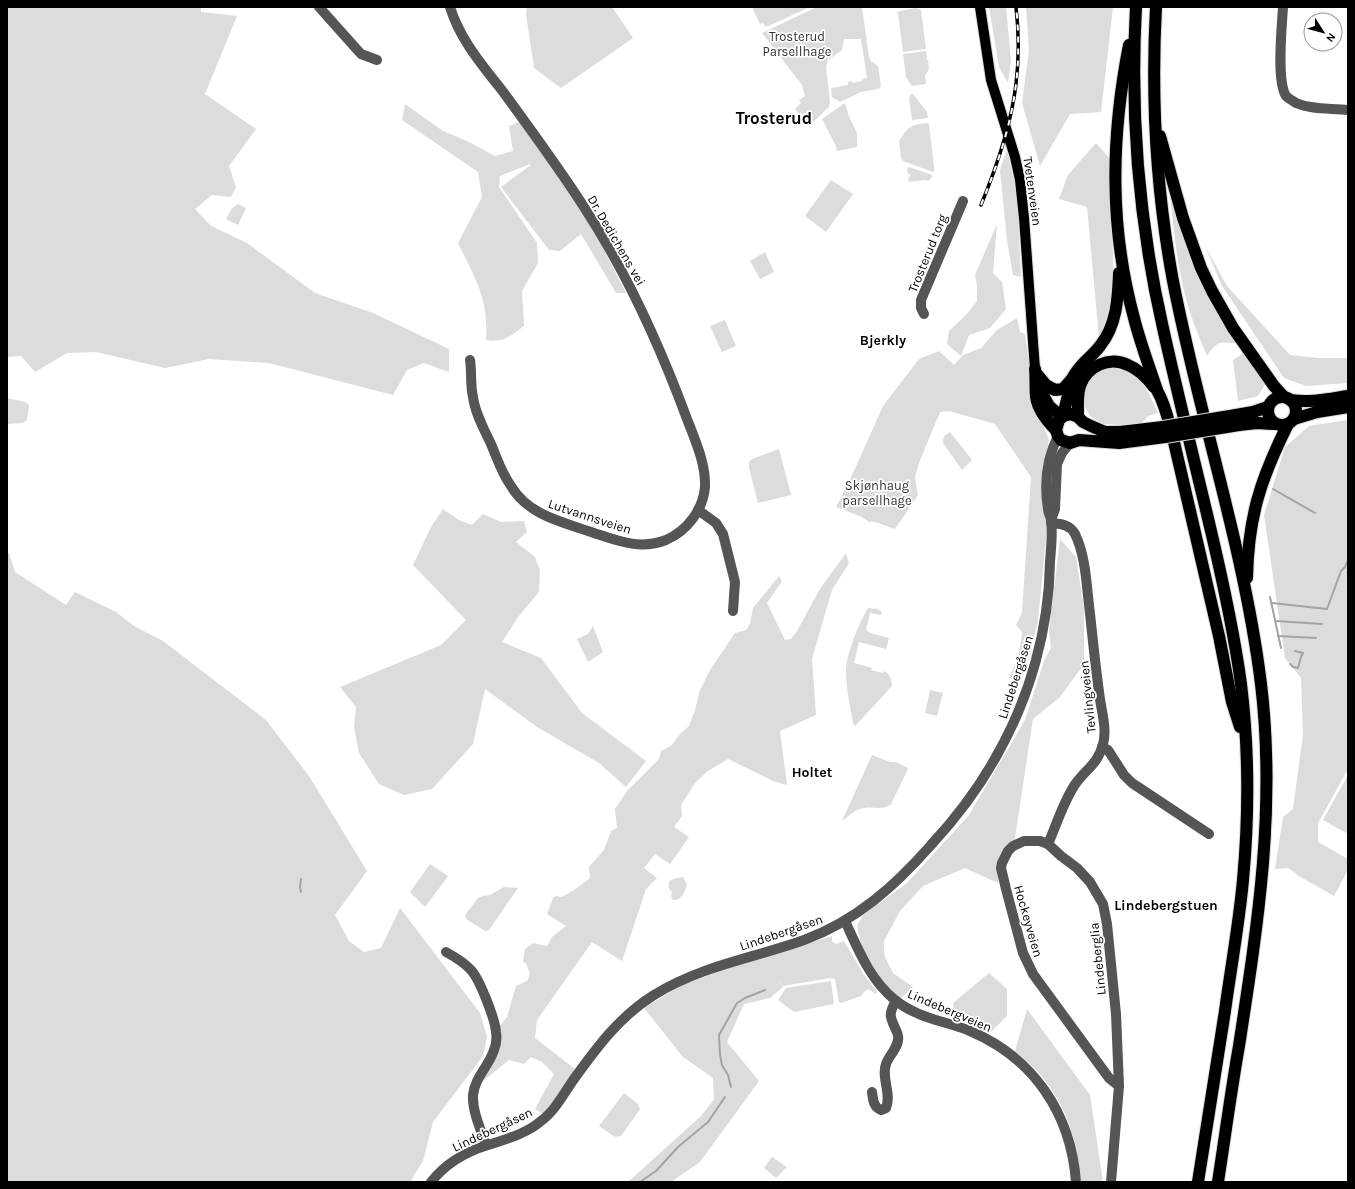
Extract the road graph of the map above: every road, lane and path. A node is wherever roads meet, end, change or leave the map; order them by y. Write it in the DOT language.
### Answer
graph roads {
  1 [pos="319,7"];
  2 [pos="450,7"];
  3 [pos="980,7"];
  4 [pos="1156,7"];
  5 [pos="1283,7"];
  6 [pos="1136,8"];
  7 [pos="377,60"];
  8 [pos="1348,110"];
  9 [pos="1154,117"];
  10 [pos="962,201"];
  11 [pos="1120,257"];
  12 [pos="924,314"];
  13 [pos="470,360"];
  14 [pos="1036,375"];
  15 [pos="1075,381"];
  16 [pos="1158,391"];
  17 [pos="1348,396"];
  18 [pos="1287,398"];
  19 [pos="1348,406"];
  20 [pos="1268,407"];
  21 [pos="1063,416"];
  22 [pos="1081,419"];
  23 [pos="1237,420"];
  24 [pos="1291,422"];
  25 [pos="1274,424"];
  26 [pos="1164,432"];
  27 [pos="1057,433"];
  28 [pos="1074,442"];
  29 [pos="698,510"];
  30 [pos="1051,522"];
  31 [pos="1246,598"];
  32 [pos="733,611"];
  33 [pos="1246,746"];
  34 [pos="1102,747"];
  35 [pos="1210,834"];
  36 [pos="1048,844"];
  37 [pos="844,922"];
  38 [pos="446,952"];
  39 [pos="896,1001"];
  40 [pos="1119,1086"];
  41 [pos="872,1092"];
  42 [pos="486,1145"];
  43 [pos="431,1182"];
  44 [pos="1076,1182"];
  45 [pos="1110,1182"];
  46 [pos="1198,1182"];
  47 [pos="1218,1182"];
  1 -- 7 [label="street"];
  2 -- 29 [label="street, Dr. Dedichens vei"];
  3 -- 14 [label="main road, Tvetenveien"];
  4 -- 9 [label="highway"];
  5 -- 8 [label="street"];
  6 -- 11 [label="highway"];
  6 -- 33 [label="highway"];
  9 -- 18 [label="highway"];
  9 -- 31 [label="highway"];
  10 -- 12 [label="street, Trosterud torg"];
  11 -- 15 [label="highway"];
  11 -- 16 [label="highway"];
  13 -- 29 [label="street, Lutvannsveien"];
  14 -- 15 [label="highway"];
  14 -- 21 [label="highway, Tvetenveien"];
  14 -- 27 [label="highway, Tvetenveien"];
  15 -- 16 [label="highway"];
  15 -- 21 [label="highway"];
  15 -- 22 [label="highway"];
  16 -- 33 [label="highway"];
  17 -- 18 [label="highway"];
  18 -- 20 [label="highway"];
  18 -- 24 [label="highway"];
  19 -- 24 [label="highway"];
  20 -- 23 [label="highway, Tvetenveien"];
  20 -- 25 [label="highway"];
  21 -- 22 [label="highway, Tvetenveien"];
  21 -- 27 [label="highway"];
  22 -- 26 [label="highway, Tvetenveien"];
  22 -- 28 [label="highway"];
  23 -- 25 [label="highway, Tvetenveien"];
  23 -- 26 [label="highway, Tvetenveien, bridge"];
  24 -- 25 [label="highway"];
  24 -- 31 [label="highway"];
  26 -- 28 [label="highway, Tvetenveien"];
  27 -- 28 [label="highway, Tvetenveien"];
  27 -- 30 [label="street, Lindebergåsen"];
  28 -- 30 [label="street, Lindebergåsen"];
  29 -- 32 [label="street"];
  30 -- 34 [label="street, Tevlingveien"];
  30 -- 37 [label="street, Lindebergåsen"];
  31 -- 47 [label="highway"];
  33 -- 46 [label="highway"];
  34 -- 35 [label="street, Tevlingveien"];
  34 -- 36 [label="street"];
  36 -- 40 [label="street, Lindeberglia"];
  36 -- 40 [label="street, Hockeyveien"];
  37 -- 39 [label="street, Lindebergveien"];
  37 -- 42 [label="street, Lindebergåsen"];
  38 -- 42 [label="street"];
  39 -- 41 [label="street"];
  39 -- 44 [label="street, Lindebergveien"];
  40 -- 45 [label="street, Lindeberglia"];
  42 -- 43 [label="street, Lindebergåsen"];
}
